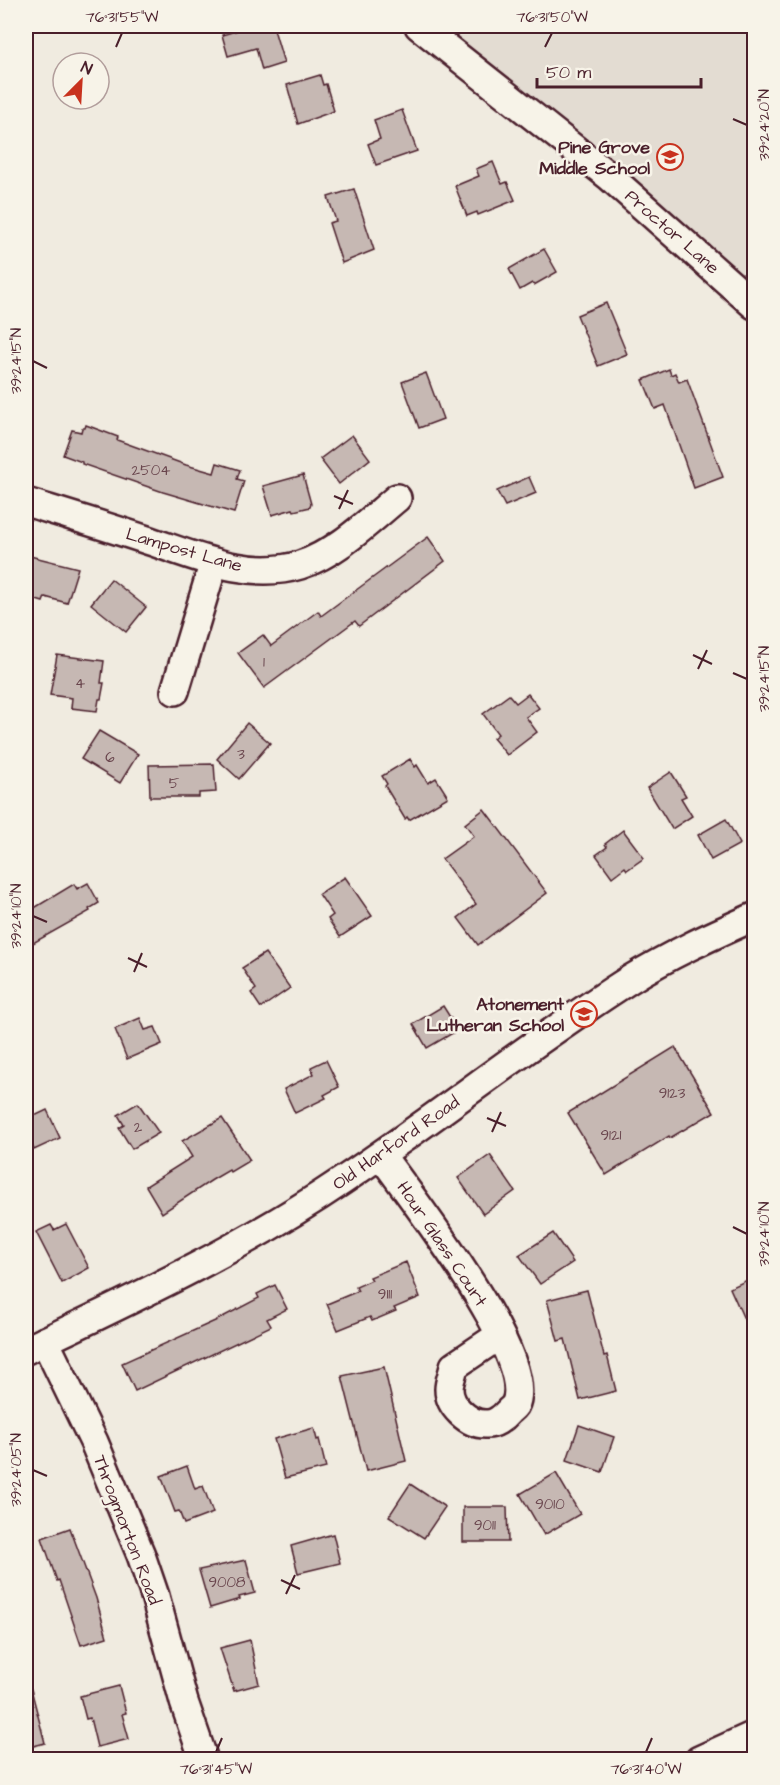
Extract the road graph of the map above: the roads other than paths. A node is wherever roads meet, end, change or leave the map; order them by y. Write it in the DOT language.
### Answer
graph roads {
  1 [pos="419,26"];
  2 [pos="754,305"];
  3 [pos="398,498"];
  4 [pos="26,502"];
  5 [pos="214,562"];
  6 [pos="175,691"];
  7 [pos="754,917"];
  8 [pos="381,1155"];
  9 [pos="500,1335"];
  10 [pos="35,1346"];
  11 [pos="754,1735"];
  12 [pos="204,1760"];
  13 [pos="699,1760"];
  1 -- 2 [label="street, Proctor Lane"];
  3 -- 5 [label="street, Lampost Lane"];
  4 -- 5 [label="street, Lampost Lane"];
  5 -- 6 [label="street"];
  7 -- 8 [label="street, Old Harford Road"];
  8 -- 9 [label="street, Hour Glass Court"];
  8 -- 10 [label="street, Old Harford Road"];
  10 -- 12 [label="street, Throgmorton Road"];
  11 -- 13 [label="street"];
}
